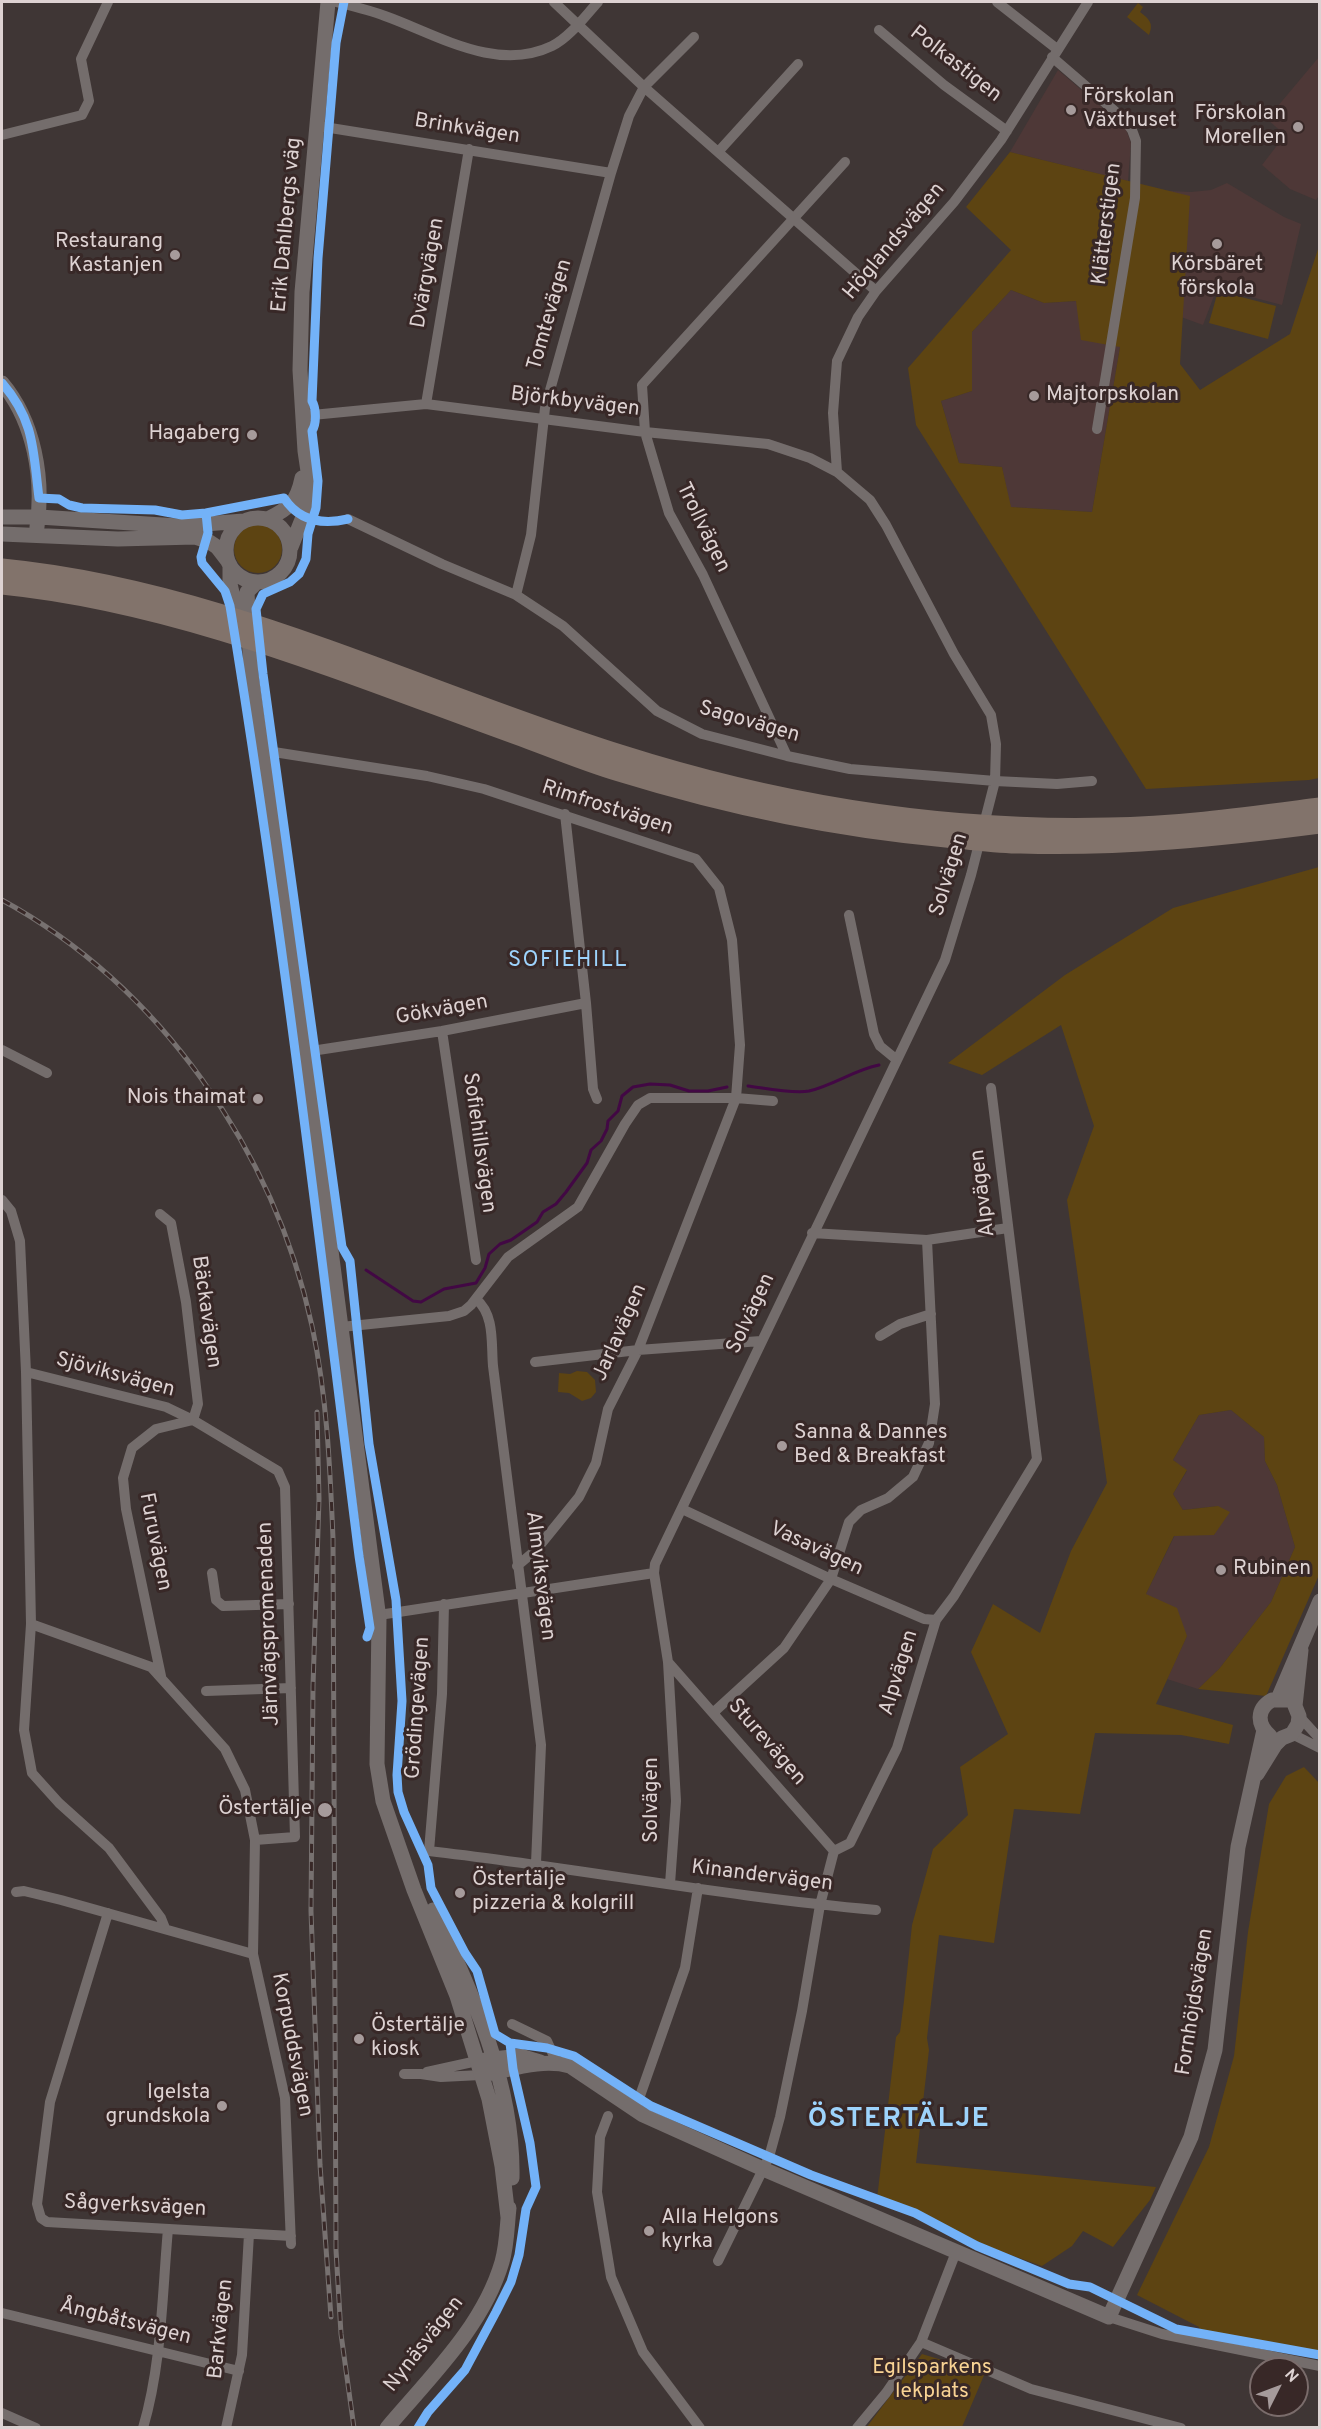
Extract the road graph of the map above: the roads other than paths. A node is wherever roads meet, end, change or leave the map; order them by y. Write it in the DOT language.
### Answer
graph roads {
  1 [pos="108,2"];
  2 [pos="328,2"];
  3 [pos="336,2"];
  4 [pos="554,2"];
  5 [pos="598,2"];
  6 [pos="997,2"];
  7 [pos="1088,2"];
  8 [pos="578,25"];
  9 [pos="879,30"];
  10 [pos="694,38"];
  11 [pos="1054,53"];
  12 [pos="798,64"];
  13 [pos="645,87"];
  14 [pos="318,126"];
  15 [pos="1007,131"];
  16 [pos="2,135"];
  17 [pos="469,149"];
  18 [pos="718,152"];
  19 [pos="845,162"];
  20 [pos="611,173"];
  21 [pos="794,218"];
  22 [pos="876,291"];
  23 [pos="2,383"];
  24 [pos="426,404"];
  25 [pos="302,416"];
  26 [pos="544,419"];
  27 [pos="1096,429"];
  28 [pos="645,432"];
  29 [pos="304,452"];
  30 [pos="837,472"];
  31 [pos="2,517"];
  32 [pos="39,517"];
  33 [pos="268,519"];
  34 [pos="348,519"];
  35 [pos="244,521"];
  36 [pos="2,534"];
  37 [pos="36,536"];
  38 [pos="291,547"];
  39 [pos="229,563"];
  40 [pos="2,569"];
  41 [pos="2,584"];
  42 [pos="252,587"];
  43 [pos="516,596"];
  44 [pos="251,674"];
  45 [pos="261,750"];
  46 [pos="787,756"];
  47 [pos="995,781"];
  48 [pos="1092,781"];
  49 [pos="1320,808"];
  50 [pos="564,814"];
  51 [pos="1320,823"];
  52 [pos="849,915"];
  53 [pos="586,1003"];
  54 [pos="442,1031"];
  55 [pos="2,1050"];
  56 [pos="305,1052"];
  57 [pos="897,1060"];
  58 [pos="47,1073"];
  59 [pos="991,1088"];
  60 [pos="736,1098"];
  61 [pos="597,1099"];
  62 [pos="773,1101"];
  63 [pos="2,1200"];
  64 [pos="160,1214"];
  65 [pos="1008,1228"];
  66 [pos="812,1233"];
  67 [pos="927,1240"];
  68 [pos="476,1260"];
  69 [pos="477,1299"];
  70 [pos="931,1314"];
  71 [pos="341,1327"];
  72 [pos="880,1336"];
  73 [pos="761,1341"];
  74 [pos="638,1350"];
  75 [pos="535,1362"];
  76 [pos="26,1372"];
  77 [pos="193,1420"];
  78 [pos="682,1509"];
  79 [pos="517,1566"];
  80 [pos="212,1573"];
  81 [pos="654,1573"];
  82 [pos="831,1579"];
  83 [pos="521,1593"];
  84 [pos="1320,1601"];
  85 [pos="289,1604"];
  86 [pos="444,1604"];
  87 [pos="379,1614"];
  88 [pos="936,1620"];
  89 [pos="31,1624"];
  90 [pos="1300,1650"];
  91 [pos="668,1662"];
  92 [pos="161,1676"];
  93 [pos="291,1688"];
  94 [pos="206,1690"];
  95 [pos="1278,1699"];
  96 [pos="1297,1711"];
  97 [pos="714,1712"];
  98 [pos="1264,1730"];
  99 [pos="1287,1736"];
  100 [pos="1320,1739"];
  101 [pos="1320,1748"];
  102 [pos="1251,1784"];
  103 [pos="255,1840"];
  104 [pos="399,1848"];
  105 [pos="429,1851"];
  106 [pos="834,1851"];
  107 [pos="536,1863"];
  108 [pos="670,1884"];
  109 [pos="698,1888"];
  110 [pos="16,1892"];
  111 [pos="820,1905"];
  112 [pos="876,1910"];
  113 [pos="108,1913"];
  114 [pos="165,1928"];
  115 [pos="253,1954"];
  116 [pos="512,2024"];
  117 [pos="550,2063"];
  118 [pos="495,2065"];
  119 [pos="479,2068"];
  120 [pos="404,2074"];
  121 [pos="635,2110"];
  122 [pos="608,2116"];
  123 [pos="763,2169"];
  124 [pos="508,2217"];
  125 [pos="168,2229"];
  126 [pos="249,2234"];
  127 [pos="291,2240"];
  128 [pos="956,2252"];
  129 [pos="718,2261"];
  130 [pos="2,2313"];
  131 [pos="1109,2317"];
  132 [pos="921,2342"];
  133 [pos="160,2350"];
  134 [pos="1320,2366"];
  135 [pos="239,2371"];
  136 [pos="2,2413"];
  137 [pos="36,2427"];
  138 [pos="144,2427"];
  139 [pos="226,2427"];
  140 [pos="387,2427"];
  141 [pos="700,2427"];
  142 [pos="857,2427"];
  143 [pos="1181,2427"];
  1 -- 16 [label="street"];
  2 -- 14 [label="street, Erik Dahlbergs väg"];
  3 -- 8 [label="street"];
  4 -- 8 [label="street"];
  5 -- 8 [label="street"];
  6 -- 11 [label="street, Klätterstigen"];
  7 -- 11 [label="street, Höglandsvägen"];
  8 -- 13 [label="street"];
  9 -- 15 [label="street, Polkastigen"];
  10 -- 13 [label="street, Tomtevägen"];
  11 -- 15 [label="street, Höglandsvägen"];
  11 -- 27 [label="street, Klätterstigen"];
  12 -- 18 [label="street"];
  13 -- 18 [label="street"];
  13 -- 20 [label="street, Tomtevägen"];
  14 -- 17 [label="street, Brinkvägen"];
  14 -- 25 [label="street, Erik Dahlbergs väg"];
  15 -- 22 [label="street, Höglandsvägen"];
  17 -- 20 [label="street, Brinkvägen"];
  17 -- 24 [label="street, Dvärgvägen"];
  18 -- 21 [label="street"];
  19 -- 21 [label="street, Trollvägen"];
  20 -- 26 [label="street, Tomtevägen"];
  21 -- 22 [label="street"];
  21 -- 28 [label="street, Trollvägen"];
  22 -- 30 [label="street, Höglandsvägen"];
  23 -- 32 [label="street"];
  24 -- 25 [label="street, Björkbyvägen"];
  24 -- 26 [label="street, Björkbyvägen"];
  25 -- 29 [label="street, Erik Dahlbergs väg"];
  26 -- 28 [label="street, Björkbyvägen"];
  26 -- 43 [label="street, Tomtevägen"];
  28 -- 30 [label="street, Björkbyvägen"];
  28 -- 46 [label="street, Trollvägen"];
  29 -- 33 [label="street, Erik Dahlbergs väg"];
  29 -- 38 [label="street, Erik Dahlbergs väg"];
  30 -- 47 [label="street"];
  31 -- 32 [label="street"];
  32 -- 35 [label="street"];
  32 -- 37 [label="street"];
  33 -- 35 [label="street"];
  33 -- 38 [label="street"];
  34 -- 43 [label="street, Sagovägen"];
  35 -- 39 [label="street, Grödingevägen"];
  36 -- 37 [label="street"];
  37 -- 39 [label="street"];
  38 -- 42 [label="street"];
  39 -- 42 [label="street"];
  39 -- 44 [label="street, Grödingevägen"];
  40 -- 49 [label="highway"];
  41 -- 51 [label="highway"];
  42 -- 44 [label="street, Grödingevägen"];
  43 -- 46 [label="street, Sagovägen"];
  44 -- 45 [label="street, Grödingevägen"];
  45 -- 50 [label="street, Rimfrostvägen"];
  45 -- 56 [label="street, Grödingevägen"];
  46 -- 47 [label="street, Sagovägen"];
  47 -- 48 [label="street, Sagovägen"];
  47 -- 57 [label="street, Solvägen"];
  50 -- 53 [label="street"];
  50 -- 60 [label="street, Rimfrostvägen"];
  52 -- 57 [label="street"];
  53 -- 54 [label="street, Gökvägen"];
  53 -- 61 [label="street"];
  54 -- 56 [label="street, Gökvägen"];
  54 -- 68 [label="street, Sofiehillsvägen"];
  55 -- 58 [label="street"];
  56 -- 71 [label="street, Grödingevägen"];
  57 -- 66 [label="street, Solvägen"];
  59 -- 65 [label="street, Alpvägen"];
  60 -- 62 [label="street"];
  60 -- 69 [label="street"];
  60 -- 74 [label="street, Jarlavägen"];
  63 -- 76 [label="street"];
  64 -- 77 [label="street, Bäckavägen"];
  65 -- 67 [label="street"];
  65 -- 88 [label="street, Alpvägen"];
  66 -- 67 [label="street"];
  66 -- 73 [label="street, Solvägen"];
  67 -- 70 [label="street"];
  69 -- 71 [label="street"];
  69 -- 79 [label="street, Almviksvägen"];
  70 -- 72 [label="street"];
  70 -- 82 [label="street"];
  71 -- 87 [label="street, Grödingevägen"];
  73 -- 74 [label="street"];
  73 -- 78 [label="street, Solvägen"];
  74 -- 75 [label="street"];
  74 -- 79 [label="street, Jarlavägen"];
  76 -- 77 [label="street, Sjöviksvägen"];
  76 -- 89 [label="street"];
  77 -- 85 [label="street, Järnvägspromenaden"];
  77 -- 92 [label="street, Furuvägen"];
  78 -- 81 [label="street, Solvägen"];
  78 -- 82 [label="street, Vasavägen"];
  79 -- 83 [label="street, Almviksvägen"];
  80 -- 85 [label="street"];
  81 -- 83 [label="street"];
  81 -- 91 [label="street, Solvägen"];
  82 -- 88 [label="street, Vasavägen"];
  82 -- 97 [label="street"];
  83 -- 86 [label="street"];
  83 -- 107 [label="street, Almviksvägen"];
  84 -- 90 [label="street, Fornhöjdsvägen"];
  85 -- 93 [label="street, Järnvägspromenaden"];
  86 -- 87 [label="street"];
  86 -- 105 [label="street, Grödingevägen"];
  87 -- 104 [label="street, Grödingevägen"];
  88 -- 106 [label="street, Alpvägen"];
  89 -- 92 [label="street"];
  89 -- 114 [label="street"];
  90 -- 95 [label="street, Fornhöjdsvägen"];
  90 -- 96 [label="street, Fornhöjdsvägen"];
  91 -- 97 [label="street, Sturevägen"];
  91 -- 108 [label="street, Solvägen"];
  92 -- 103 [label="street"];
  93 -- 94 [label="street"];
  93 -- 103 [label="street, Järnvägspromenaden"];
  95 -- 96 [label="street"];
  95 -- 98 [label="street, Fornhöjdsvägen"];
  96 -- 99 [label="street, Fornhöjdsvägen"];
  96 -- 100 [label="street"];
  97 -- 106 [label="street, Sturevägen"];
  98 -- 99 [label="street"];
  98 -- 102 [label="street, Fornhöjdsvägen"];
  99 -- 101 [label="street"];
  99 -- 102 [label="street, Fornhöjdsvägen"];
  102 -- 131 [label="street, Fornhöjdsvägen"];
  103 -- 115 [label="street"];
  104 -- 118 [label="street, Grödingevägen"];
  104 -- 119 [label="street, Grödingevägen"];
  105 -- 107 [label="street, Kinandervägen"];
  106 -- 111 [label="street"];
  107 -- 108 [label="street, Kinandervägen"];
  108 -- 109 [label="street, Kinandervägen"];
  109 -- 111 [label="street, Kinandervägen"];
  109 -- 121 [label="street"];
  110 -- 113 [label="street, Korpuddsvägen"];
  111 -- 112 [label="street, Kinandervägen"];
  111 -- 123 [label="street"];
  113 -- 114 [label="street, Korpuddsvägen"];
  113 -- 125 [label="street, Sågverksvägen"];
  114 -- 115 [label="street, Korpuddsvägen"];
  115 -- 127 [label="street, Korpuddsvägen"];
  116 -- 117 [label="street"];
  117 -- 118 [label="street"];
  117 -- 121 [label="street"];
  118 -- 119 [label="street"];
  118 -- 124 [label="street, Nynäsvägen"];
  119 -- 120 [label="street"];
  119 -- 124 [label="street, Nynäsvägen"];
  121 -- 123 [label="street"];
  122 -- 141 [label="street"];
  123 -- 128 [label="street"];
  123 -- 129 [label="street"];
  124 -- 140 [label="street, Nynäsvägen"];
  125 -- 126 [label="street, Sågverksvägen"];
  125 -- 133 [label="street"];
  126 -- 127 [label="street, Sågverksvägen"];
  126 -- 135 [label="street, Barkvägen"];
  128 -- 131 [label="street"];
  128 -- 132 [label="street"];
  130 -- 133 [label="street, Ångbåtsvägen"];
  131 -- 134 [label="street"];
  132 -- 142 [label="street"];
  132 -- 143 [label="street"];
  133 -- 135 [label="street, Ångbåtsvägen"];
  133 -- 138 [label="street"];
  135 -- 139 [label="street, Barkvägen"];
  136 -- 137 [label="street"];
}
